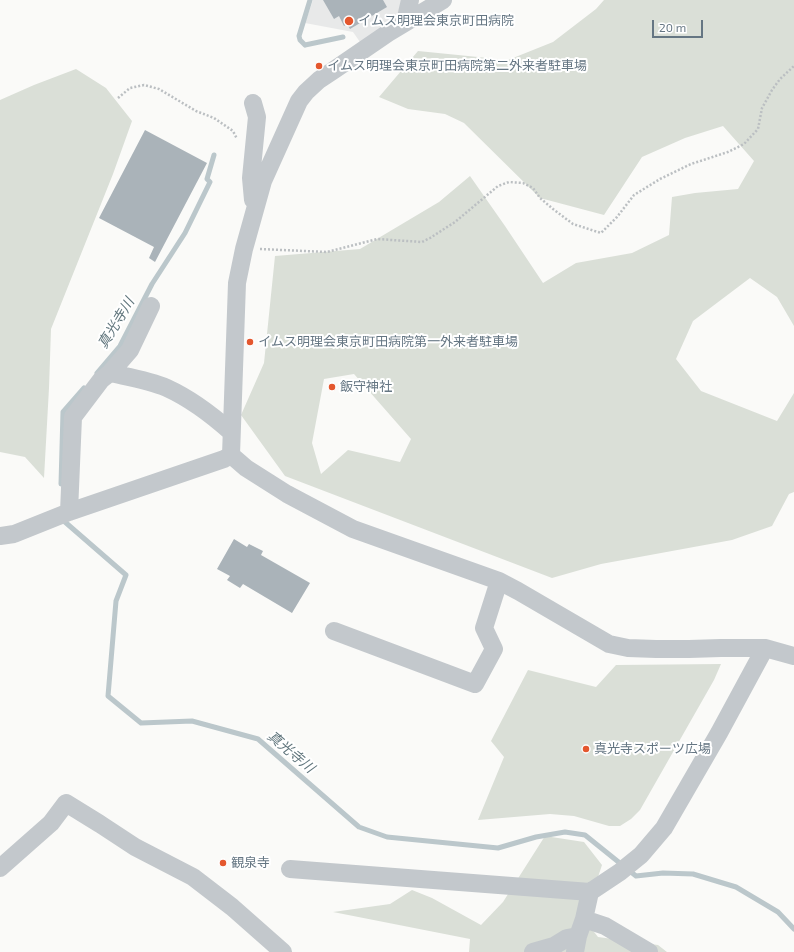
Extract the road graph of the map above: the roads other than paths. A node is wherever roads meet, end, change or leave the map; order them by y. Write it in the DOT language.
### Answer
graph roads {
  1 [pos="410,0"];
  2 [pos="443,0"];
  3 [pos="405,22"];
  4 [pos="253,103"];
  5 [pos="254,210"];
  6 [pos="151,306"];
  7 [pos="110,373"];
  8 [pos="231,432"];
  9 [pos="231,455"];
  10 [pos="69,512"];
  11 [pos="0,536"];
  12 [pos="499,581"];
  13 [pos="334,631"];
  14 [pos="765,648"];
  15 [pos="794,656"];
  16 [pos="0,868"];
  17 [pos="290,869"];
  18 [pos="590,892"];
  19 [pos="579,936"];
  20 [pos="283,952"];
  21 [pos="533,952"];
  22 [pos="588,952"];
  23 [pos="649,952"];
  1 -- 3 [label="street"];
  2 -- 3 [label="street"];
  3 -- 5 [label="street"];
  4 -- 5 [label="street"];
  5 -- 8 [label="street"];
  6 -- 7 [label="street"];
  7 -- 8 [label="street"];
  7 -- 10 [label="street"];
  8 -- 9 [label="street"];
  9 -- 10 [label="street"];
  9 -- 12 [label="street"];
  10 -- 11 [label="street"];
  12 -- 13 [label="street"];
  12 -- 14 [label="street"];
  14 -- 15 [label="street"];
  14 -- 18 [label="street"];
  16 -- 20 [label="street"];
  17 -- 18 [label="street"];
  18 -- 19 [label="street"];
  19 -- 21 [label="street"];
  19 -- 22 [label="street"];
  19 -- 23 [label="street"];
}
